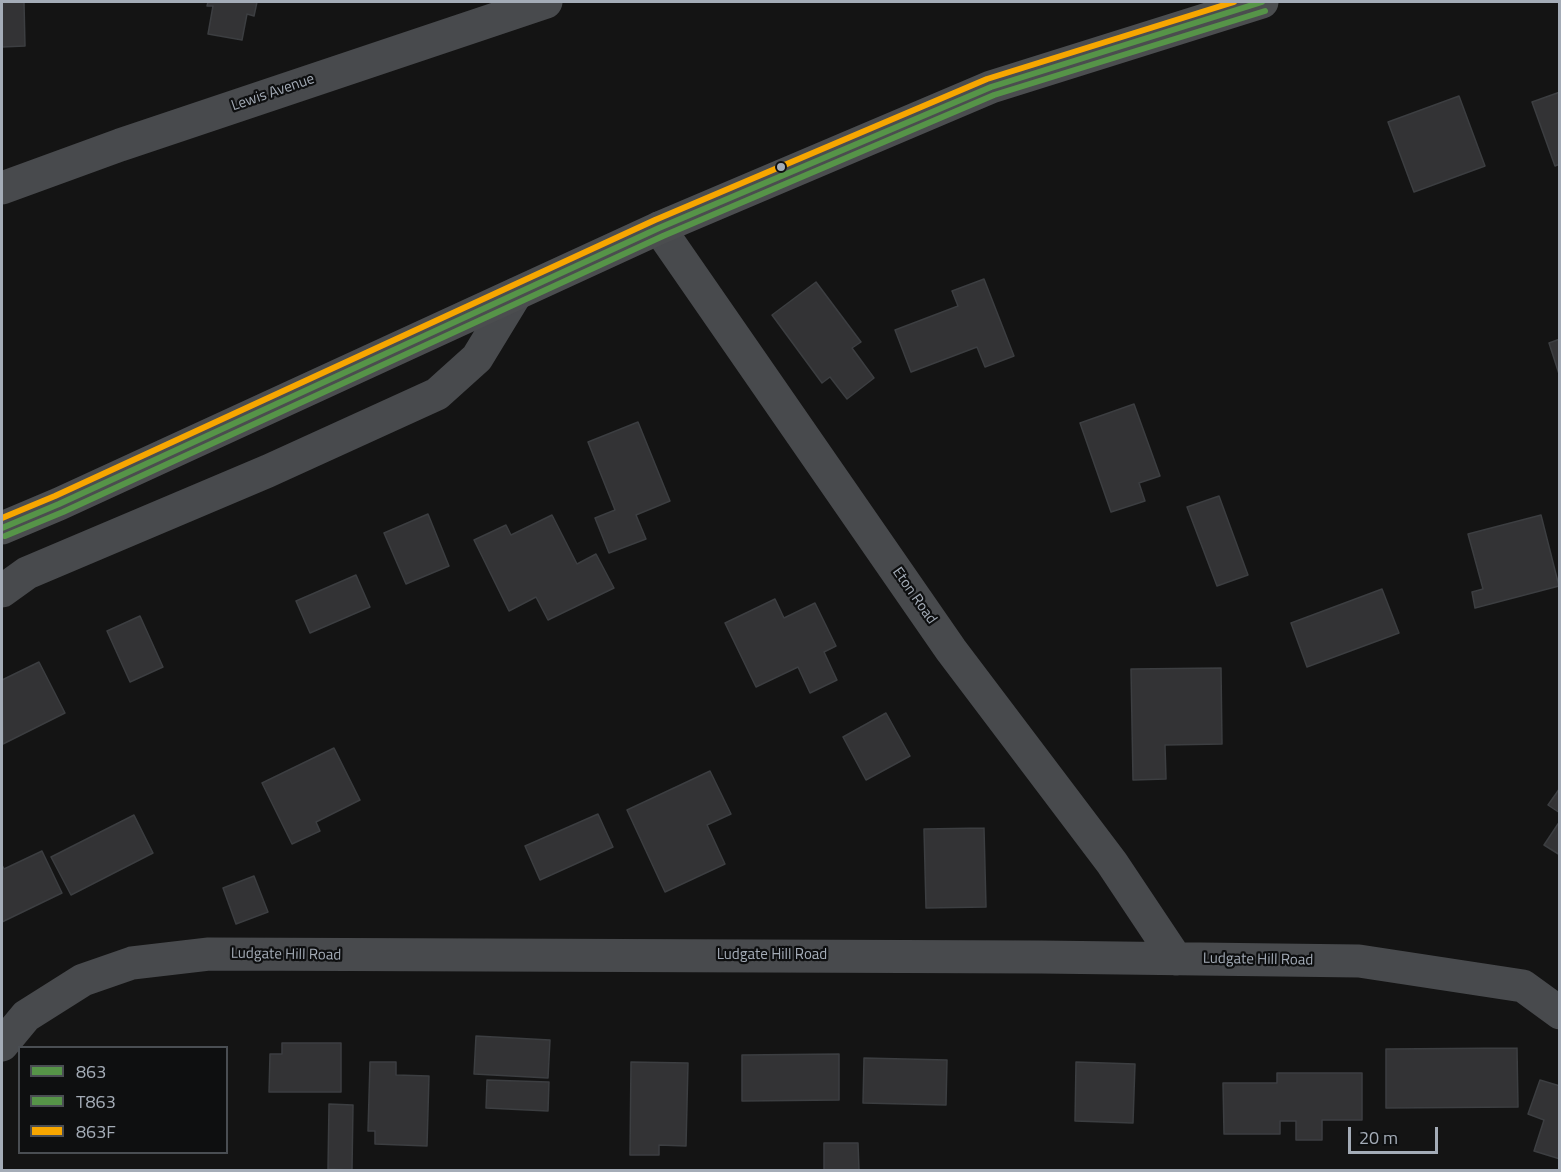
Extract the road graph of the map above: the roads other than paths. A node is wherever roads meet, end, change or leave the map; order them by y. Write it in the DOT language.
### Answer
graph roads {
  1 [pos="546,2"];
  2 [pos="1262,2"];
  3 [pos="2,188"];
  4 [pos="659,228"];
  5 [pos="516,294"];
  6 [pos="2,528"];
  7 [pos="2,591"];
  8 [pos="1176,959"];
  9 [pos="1560,1012"];
  10 [pos="2,1045"];
  1 -- 3 [label="street, Lewis Avenue"];
  2 -- 4 [label="main road"];
  4 -- 5 [label="main road"];
  4 -- 8 [label="street, Eton Road"];
  5 -- 6 [label="main road"];
  5 -- 7 [label="street"];
  8 -- 9 [label="street, Ludgate Hill Road"];
  8 -- 10 [label="street, Ludgate Hill Road"];
}
